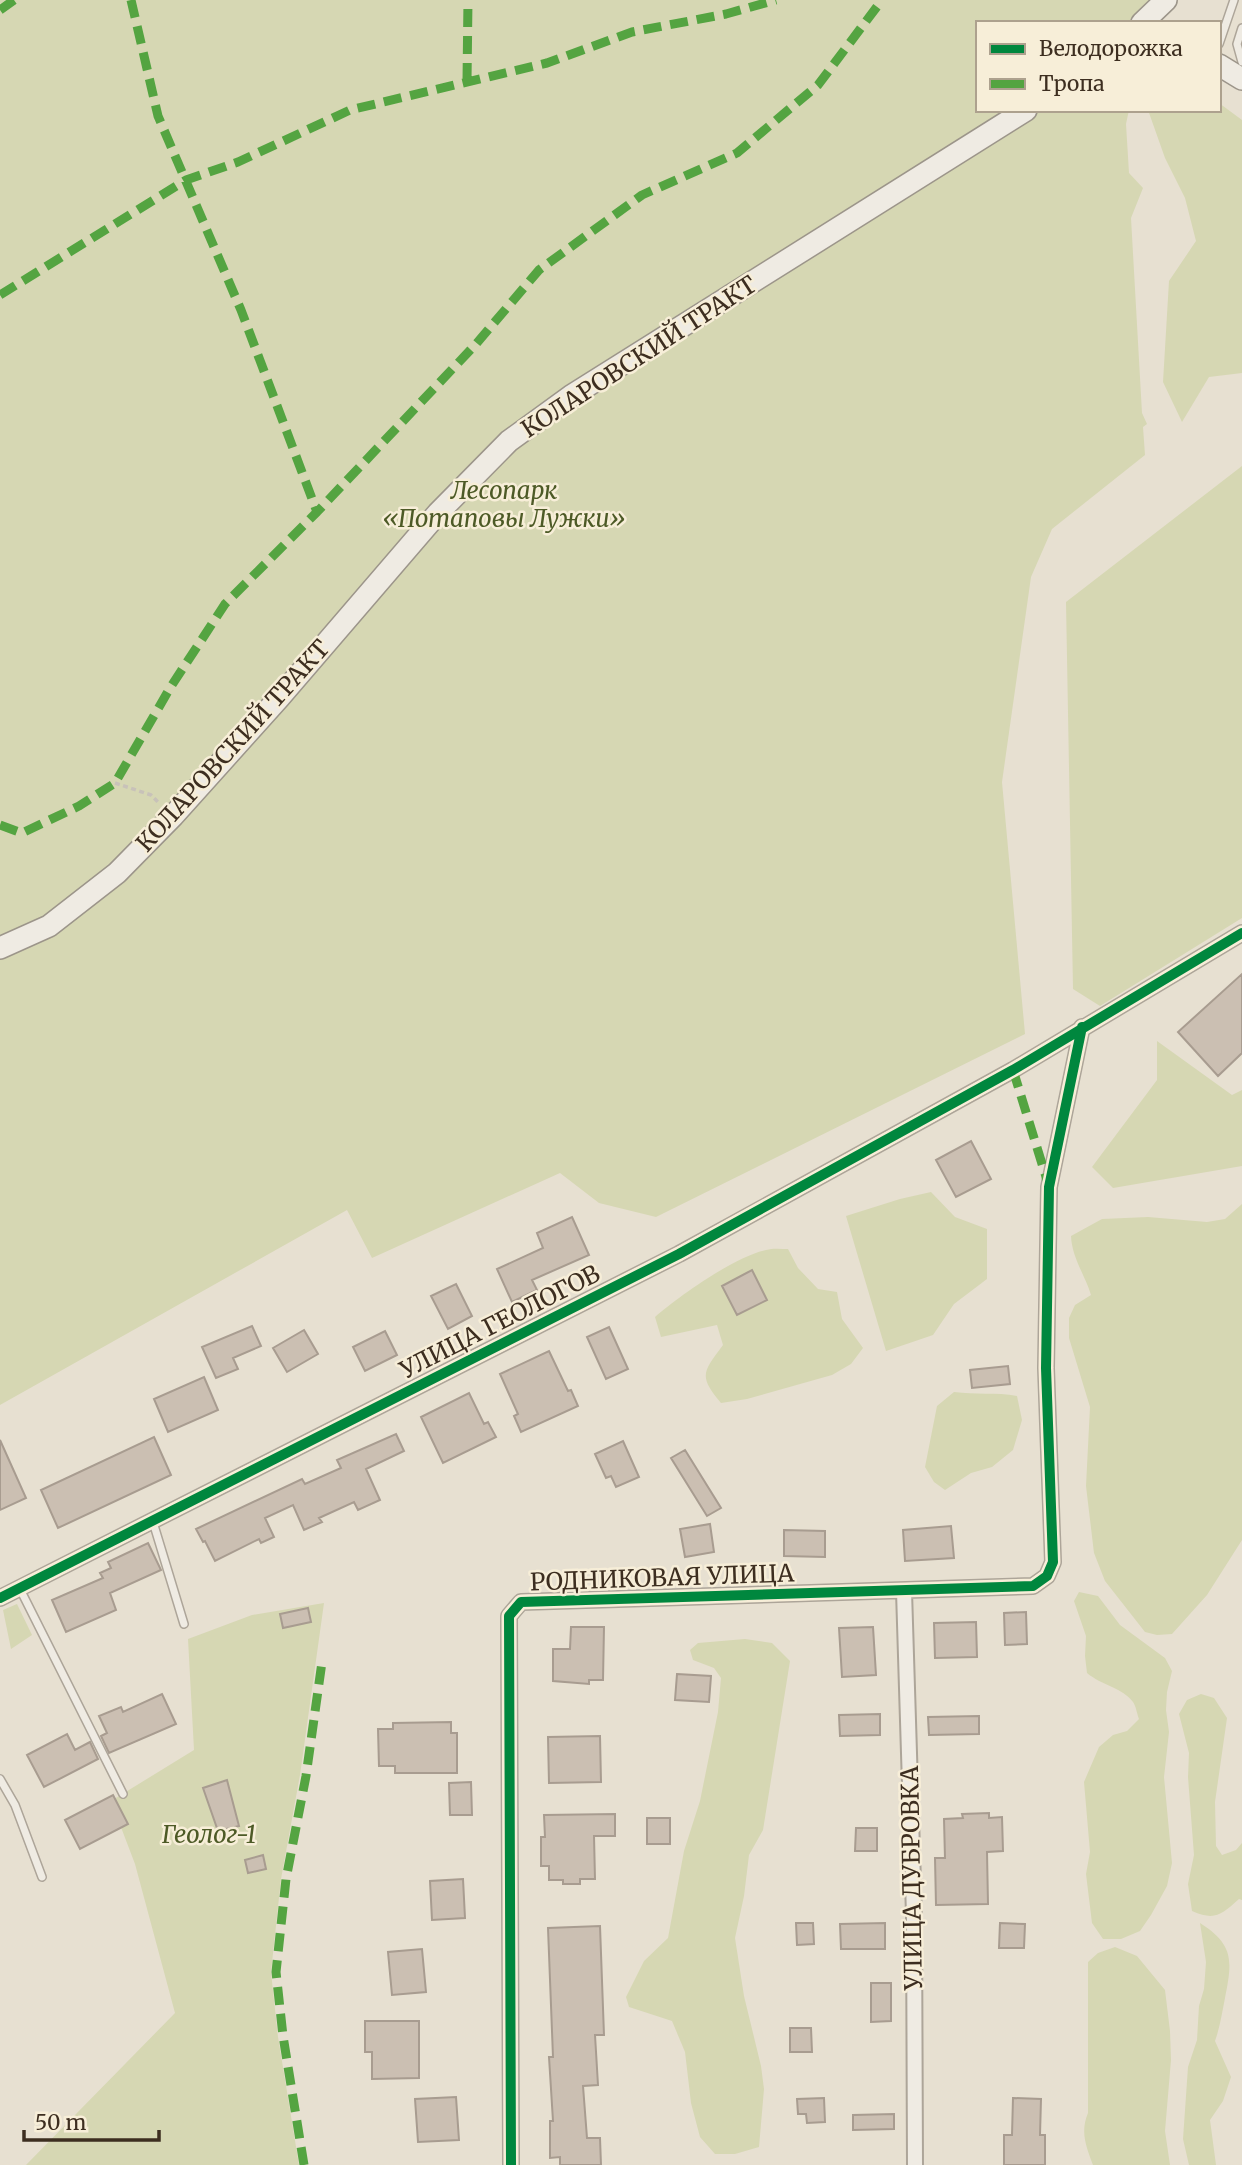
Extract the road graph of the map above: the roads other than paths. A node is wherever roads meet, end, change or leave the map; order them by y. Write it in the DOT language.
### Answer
graph roads {
  1 [pos="1234,0"];
  2 [pos="1242,28"];
  3 [pos="1221,38"];
  4 [pos="1242,62"];
  5 [pos="1221,66"];
  6 [pos="1242,79"];
  7 [pos="1023,112"];
  8 [pos="1242,933"];
  9 [pos="0,948"];
  10 [pos="1082,1027"];
  11 [pos="153,1522"];
  12 [pos="20,1589"];
  13 [pos="904,1591"];
  14 [pos="0,1598"];
  15 [pos="184,1625"];
  16 [pos="0,1779"];
  17 [pos="123,1794"];
  18 [pos="42,1877"];
  19 [pos="511,2165"];
  20 [pos="915,2165"];
  1 -- 3 [label="lane"];
  2 -- 4 [label="lane"];
  5 -- 6 [label="street"];
  7 -- 9 [label="street, КОЛАРОВСКИЙ ТРАКТ"];
  8 -- 10 [label="street, УЛИЦА ГЕОЛОГОВ"];
  10 -- 11 [label="street, УЛИЦА ГЕОЛОГОВ"];
  10 -- 13 [label="street, РОДНИКОВАЯ УЛИЦА"];
  11 -- 12 [label="street, УЛИЦА ГЕОЛОГОВ"];
  11 -- 15 [label="lane"];
  12 -- 14 [label="street, УЛИЦА ГЕОЛОГОВ"];
  12 -- 17 [label="lane"];
  13 -- 19 [label="street, РОДНИКОВАЯ УЛИЦА"];
  13 -- 20 [label="street, УЛИЦА ДУБРОВКА"];
  16 -- 18 [label="lane"];
}
